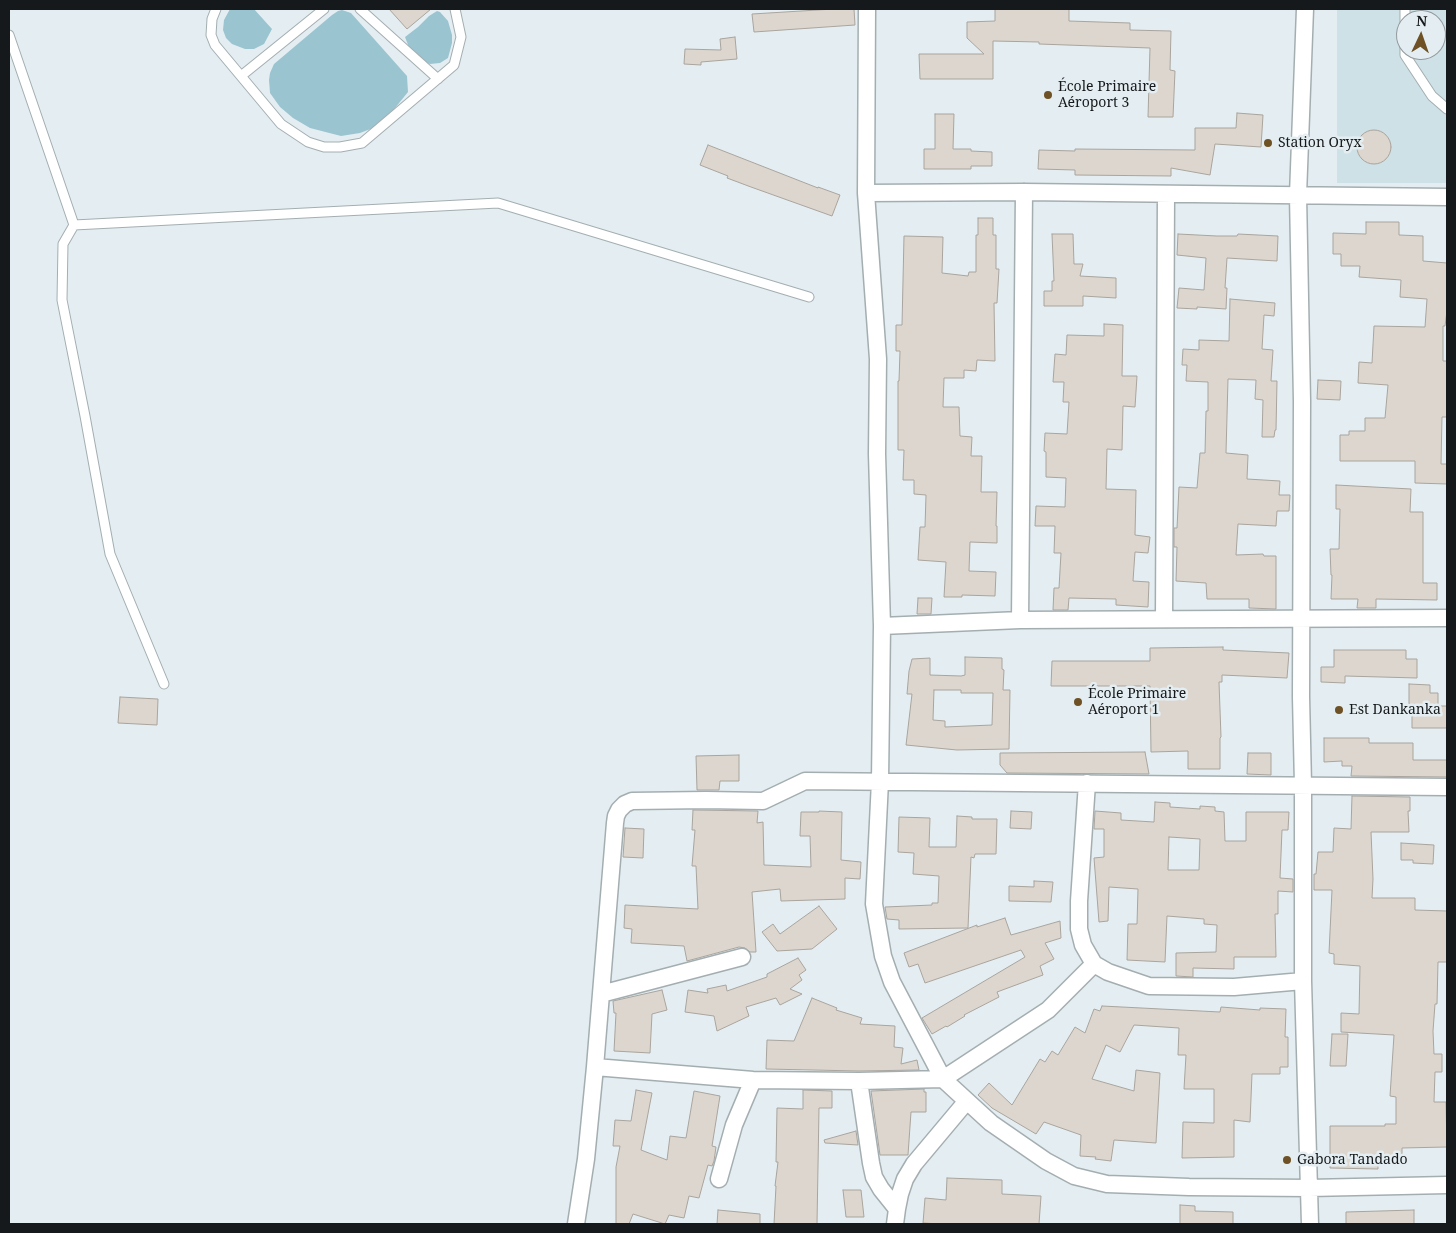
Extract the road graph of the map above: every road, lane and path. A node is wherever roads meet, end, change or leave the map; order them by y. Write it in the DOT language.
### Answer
graph roads {
  1 [pos="216,9"];
  2 [pos="324,9"];
  3 [pos="360,9"];
  4 [pos="455,9"];
  5 [pos="866,9"];
  6 [pos="1305,9"];
  7 [pos="1405,9"];
  8 [pos="9,34"];
  9 [pos="241,76"];
  10 [pos="438,79"];
  11 [pos="1447,109"];
  12 [pos="1024,192"];
  13 [pos="866,193"];
  14 [pos="1166,194"];
  15 [pos="1298,195"];
  16 [pos="1447,197"];
  17 [pos="74,225"];
  18 [pos="809,296"];
  19 [pos="1447,618"];
  20 [pos="1164,619"];
  21 [pos="1301,619"];
  22 [pos="1020,620"];
  23 [pos="882,626"];
  24 [pos="164,684"];
  25 [pos="880,781"];
  26 [pos="1087,783"];
  27 [pos="1303,785"];
  28 [pos="1447,787"];
  29 [pos="742,957"];
  30 [pos="1094,964"];
  31 [pos="1303,982"];
  32 [pos="601,994"];
  33 [pos="595,1067"];
  34 [pos="943,1079"];
  35 [pos="753,1080"];
  36 [pos="859,1081"];
  37 [pos="966,1102"];
  38 [pos="720,1178"];
  39 [pos="1447,1186"];
  40 [pos="1310,1188"];
  41 [pos="896,1217"];
  42 [pos="576,1224"];
  43 [pos="1310,1224"];
  1 -- 9 [label="lane"];
  2 -- 9 [label="lane"];
  3 -- 10 [label="lane"];
  4 -- 10 [label="lane"];
  5 -- 13 [label="street"];
  6 -- 15 [label="street"];
  7 -- 11 [label="lane"];
  8 -- 17 [label="lane"];
  9 -- 10 [label="lane"];
  12 -- 13 [label="street"];
  12 -- 14 [label="street"];
  12 -- 22 [label="street"];
  13 -- 23 [label="street"];
  14 -- 15 [label="street"];
  14 -- 20 [label="street"];
  15 -- 16 [label="street"];
  15 -- 21 [label="street"];
  17 -- 18 [label="lane"];
  17 -- 24 [label="lane"];
  19 -- 21 [label="street"];
  20 -- 21 [label="street"];
  20 -- 22 [label="street"];
  21 -- 27 [label="street"];
  22 -- 23 [label="street"];
  23 -- 25 [label="street"];
  25 -- 26 [label="street"];
  25 -- 32 [label="street"];
  25 -- 34 [label="street"];
  26 -- 27 [label="street"];
  26 -- 30 [label="street"];
  27 -- 28 [label="street"];
  27 -- 31 [label="street"];
  29 -- 32 [label="street"];
  30 -- 31 [label="street"];
  30 -- 34 [label="street"];
  31 -- 40 [label="street"];
  32 -- 33 [label="street"];
  33 -- 35 [label="street"];
  33 -- 42 [label="street"];
  34 -- 36 [label="street"];
  34 -- 37 [label="street"];
  35 -- 36 [label="street"];
  35 -- 38 [label="street"];
  36 -- 41 [label="street"];
  37 -- 40 [label="street"];
  37 -- 41 [label="street"];
  39 -- 40 [label="street"];
  40 -- 43 [label="street"];
}
